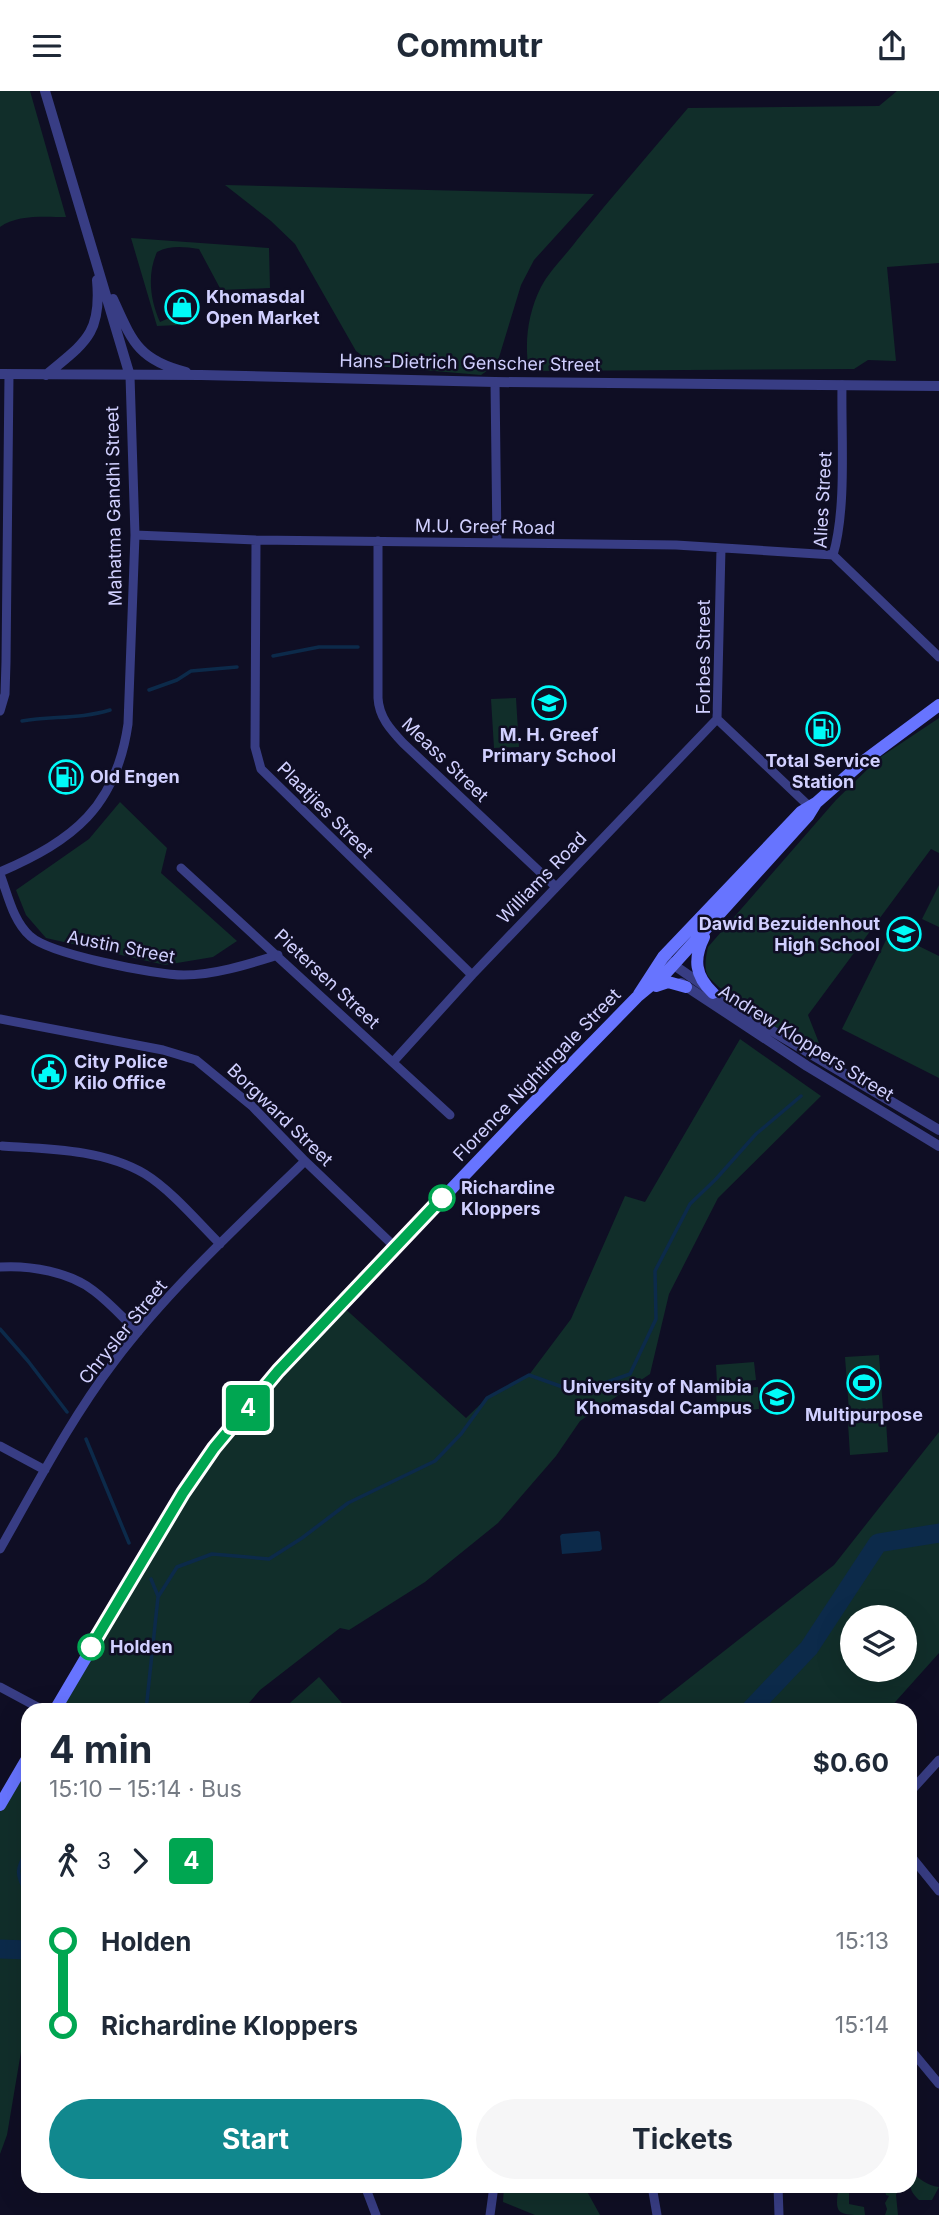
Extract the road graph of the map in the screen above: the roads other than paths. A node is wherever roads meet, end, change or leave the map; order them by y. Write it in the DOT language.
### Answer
graph roads {
  1 [pos="45,91"];
  2 [pos="95,257"];
  3 [pos="4,374"];
  4 [pos="46,375"];
  5 [pos="201,375"];
  6 [pos="130,376"];
  7 [pos="495,382"];
  8 [pos="842,385"];
  9 [pos="939,386"];
  10 [pos="4,507"];
  11 [pos="135,535"];
  12 [pos="256,540"];
  13 [pos="378,541"];
  14 [pos="497,543"];
  15 [pos="721,548"];
  16 [pos="833,555"];
  17 [pos="3,627"];
  18 [pos="939,657"];
  19 [pos="939,705"];
  20 [pos="0,711"];
  21 [pos="717,719"];
  22 [pos="813,807"];
  23 [pos="181,868"];
  24 [pos="0,873"];
  25 [pos="556,887"];
  26 [pos="715,919"];
  27 [pos="278,955"];
  28 [pos="665,965"];
  29 [pos="472,975"];
  30 [pos="686,987"];
  31 [pos="651,988"];
  32 [pos="713,993"];
  33 [pos="637,997"];
  34 [pos="0,1019"];
  35 [pos="393,1062"];
  36 [pos="450,1115"];
  37 [pos="939,1130"];
  38 [pos="2,1146"];
  39 [pos="939,1146"];
  40 [pos="305,1161"];
  41 [pos="220,1244"];
  42 [pos="395,1247"];
  43 [pos="0,1267"];
  44 [pos="138,1332"];
  45 [pos="0,1446"];
  46 [pos="44,1470"];
  47 [pos="0,1549"];
  48 [pos="0,1687"];
  49 [pos="30,1703"];
  50 [pos="59,1703"];
  51 [pos="939,1760"];
  52 [pos="21,1769"];
  53 [pos="917,1784"];
  54 [pos="0,1805"];
  55 [pos="917,1864"];
  56 [pos="939,1891"];
  57 [pos="917,2057"];
  58 [pos="939,2084"];
  59 [pos="368,2193"];
  60 [pos="494,2193"];
  61 [pos="653,2193"];
  62 [pos="778,2193"];
  63 [pos="376,2215"];
  64 [pos="490,2215"];
  65 [pos="657,2215"];
  66 [pos="779,2215"];
  1 -- 2 [label="street, Mahatma Gandhi Street"];
  2 -- 4 [label="street"];
  2 -- 5 [label="street"];
  2 -- 6 [label="street, Mahatma Gandhi Street"];
  3 -- 4 [label="street, Hans-Dietrich Genscher Street"];
  3 -- 10 [label="street"];
  4 -- 6 [label="street, Hans-Dietrich Genscher Street"];
  5 -- 6 [label="street, Hans-Dietrich Genscher Street"];
  5 -- 7 [label="street, Hans-Dietrich Genscher Street"];
  6 -- 11 [label="street, Mahatma Gandhi Street"];
  7 -- 8 [label="street, Hans-Dietrich Genscher Street"];
  7 -- 14 [label="street"];
  8 -- 9 [label="street, Hans-Dietrich Genscher Street"];
  8 -- 16 [label="street, Alies Street"];
  10 -- 17 [label="street"];
  11 -- 12 [label="street, M.U. Greef Road"];
  11 -- 24 [label="street, Mahatma Gandhi Street"];
  12 -- 13 [label="street, M.U. Greef Road"];
  12 -- 29 [label="street, Plaatjies Street"];
  13 -- 14 [label="street, M.U. Greef Road"];
  13 -- 25 [label="street, Meass Street"];
  14 -- 15 [label="street, M.U. Greef Road"];
  15 -- 16 [label="street, M.U. Greef Road"];
  15 -- 21 [label="street, Forbes Street"];
  16 -- 18 [label="street, Alies Street"];
  17 -- 20 [label="street"];
  19 -- 22 [label="main road, Florence Nightingale Street"];
  21 -- 22 [label="street, Forbes Street"];
  21 -- 25 [label="street, Williams Road"];
  22 -- 26 [label="main road, Florence Nightingale Street"];
  22 -- 28 [label="main road, Florence Nightingale Street"];
  23 -- 27 [label="street, Pietersen Street"];
  24 -- 27 [label="street, Austin Street"];
  25 -- 29 [label="street, Williams Road"];
  26 -- 28 [label="main road, Florence Nightingale Street"];
  26 -- 32 [label="main road"];
  27 -- 35 [label="street, Pietersen Street"];
  28 -- 30 [label="street, Andrew Kloppers Street"];
  28 -- 31 [label="main road, Florence Nightingale Street"];
  28 -- 32 [label="street, Andrew Kloppers Street"];
  28 -- 33 [label="main road, Florence Nightingale Street"];
  29 -- 35 [label="street, Williams Road"];
  30 -- 31 [label="main road"];
  30 -- 39 [label="street, Andrew Kloppers Street"];
  31 -- 33 [label="main road, Florence Nightingale Street"];
  32 -- 37 [label="street, Andrew Kloppers Street"];
  33 -- 42 [label="main road, Florence Nightingale Street"];
  34 -- 40 [label="street, Borgward Street"];
  35 -- 36 [label="street, Pietersen Street"];
  38 -- 41 [label="street"];
  40 -- 41 [label="street, Chrysler Street"];
  40 -- 42 [label="street, Borgward Street"];
  41 -- 44 [label="street, Chrysler Street"];
  42 -- 50 [label="main road, Florence Nightingale Street"];
  43 -- 44 [label="street"];
  44 -- 46 [label="street, Chrysler Street"];
  45 -- 46 [label="street"];
  46 -- 47 [label="street, Chrysler Street"];
  48 -- 49 [label="street"];
  51 -- 53 [label="street"];
  52 -- 54 [label="main road"];
  55 -- 56 [label="street"];
  57 -- 58 [label="street"];
  59 -- 63 [label="street"];
  60 -- 64 [label="street"];
  61 -- 65 [label="street"];
  62 -- 66 [label="street"];
}
